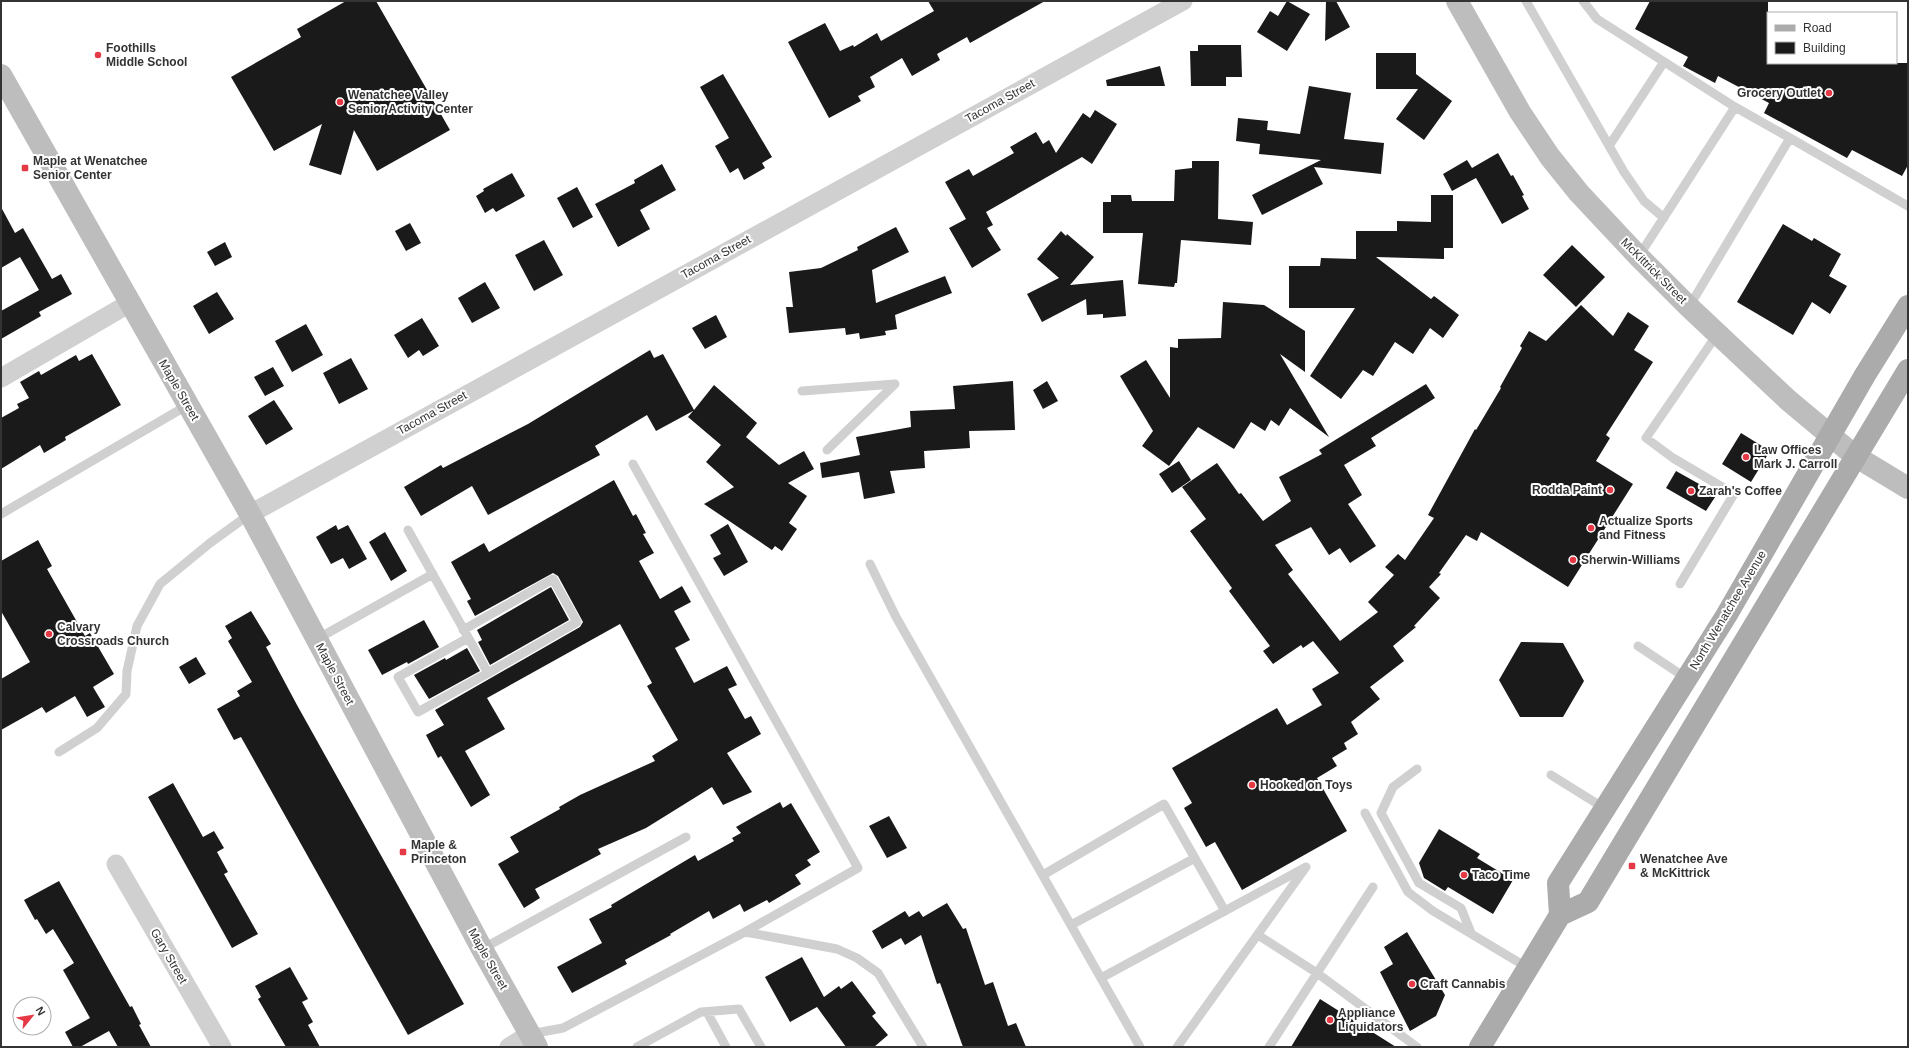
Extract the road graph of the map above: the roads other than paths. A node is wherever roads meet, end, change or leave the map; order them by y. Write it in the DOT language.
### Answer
graph roads {
  1 [pos="1183,1"];
  2 [pos="1457,1"];
  3 [pos="1526,1"];
  4 [pos="1583,1"];
  5 [pos="1664,62"];
  6 [pos="1,75"];
  7 [pos="1735,107"];
  8 [pos="1790,138"];
  9 [pos="1609,146"];
  10 [pos="1908,206"];
  11 [pos="1664,218"];
  12 [pos="1639,257"];
  13 [pos="130,302"];
  14 [pos="1908,306"];
  15 [pos="1689,307"];
  16 [pos="1718,333"];
  17 [pos="1908,370"];
  18 [pos="1,378"];
  19 [pos="802,391"];
  20 [pos="188,405"];
  21 [pos="1830,435"];
  22 [pos="827,450"];
  23 [pos="1855,456"];
  24 [pos="634,464"];
  25 [pos="1908,488"];
  26 [pos="1,514"];
  27 [pos="250,514"];
  28 [pos="408,530"];
  29 [pos="870,564"];
  30 [pos="433,574"];
  31 [pos="1680,584"];
  32 [pos="466,634"];
  33 [pos="317,639"];
  34 [pos="1638,646"];
  35 [pos="488,672"];
  36 [pos="1686,678"];
  37 [pos="59,752"];
  38 [pos="1418,769"];
  39 [pos="1551,776"];
  40 [pos="1604,808"];
  41 [pos="1364,813"];
  42 [pos="686,837"];
  43 [pos="1195,858"];
  44 [pos="116,864"];
  45 [pos="1043,875"];
  46 [pos="1373,887"];
  47 [pos="1225,910"];
  48 [pos="1560,915"];
  49 [pos="1071,925"];
  50 [pos="745,932"];
  51 [pos="1471,933"];
  52 [pos="1258,935"];
  53 [pos="482,949"];
  54 [pos="1528,968"];
  55 [pos="1317,973"];
  56 [pos="1101,978"];
  57 [pos="707,1012"];
  58 [pos="534,1041"];
  59 [pos="222,1047"];
  60 [pos="509,1047"];
  61 [pos="637,1047"];
  62 [pos="726,1047"];
  63 [pos="761,1047"];
  64 [pos="923,1047"];
  65 [pos="1140,1047"];
  66 [pos="1177,1047"];
  67 [pos="1269,1047"];
  68 [pos="1417,1047"];
  69 [pos="1480,1047"];
  1 -- 27 [label="street, Tacoma Street"];
  2 -- 12 [label="street, McKittrick Street"];
  3 -- 9 [label="lane"];
  4 -- 5 [label="lane"];
  5 -- 7 [label="lane"];
  5 -- 9 [label="lane"];
  6 -- 13 [label="street, Maple Street"];
  7 -- 8 [label="lane"];
  7 -- 11 [label="lane"];
  8 -- 10 [label="lane"];
  8 -- 15 [label="lane"];
  9 -- 11 [label="lane"];
  11 -- 12 [label="lane"];
  12 -- 15 [label="street, McKittrick Street"];
  13 -- 18 [label="street"];
  13 -- 20 [label="street, Maple Street"];
  14 -- 21 [label="main road, North Wenatchee Avenue"];
  15 -- 16 [label="street, McKittrick Street"];
  16 -- 21 [label="street, McKittrick Street"];
  16 -- 31 [label="lane"];
  17 -- 23 [label="main road"];
  19 -- 22 [label="lane"];
  20 -- 26 [label="lane"];
  20 -- 27 [label="street, Maple Street"];
  21 -- 23 [label="street, McKittrick Street"];
  21 -- 36 [label="main road, North Wenatchee Avenue"];
  23 -- 25 [label="street, McKittrick Street"];
  23 -- 48 [label="main road"];
  24 -- 50 [label="lane"];
  27 -- 33 [label="street, Maple Street"];
  27 -- 37 [label="lane"];
  28 -- 30 [label="lane"];
  29 -- 45 [label="lane"];
  30 -- 32 [label="lane"];
  30 -- 33 [label="lane"];
  32 -- 35 [label="lane"];
  32 -- 35 [label="lane"];
  32 -- 35 [label="lane"];
  33 -- 53 [label="street, Maple Street"];
  34 -- 36 [label="lane"];
  36 -- 40 [label="main road, North Wenatchee Avenue"];
  38 -- 51 [label="lane"];
  39 -- 40 [label="lane"];
  40 -- 48 [label="main road, North Wenatchee Avenue"];
  41 -- 51 [label="lane"];
  42 -- 53 [label="lane"];
  43 -- 45 [label="lane"];
  43 -- 47 [label="lane"];
  43 -- 49 [label="lane"];
  44 -- 59 [label="street, Gary Street"];
  45 -- 49 [label="lane"];
  46 -- 55 [label="lane"];
  47 -- 52 [label="lane"];
  47 -- 56 [label="lane"];
  48 -- 54 [label="main road"];
  49 -- 56 [label="lane"];
  50 -- 58 [label="lane"];
  50 -- 64 [label="lane"];
  51 -- 54 [label="lane"];
  52 -- 55 [label="lane"];
  52 -- 66 [label="lane"];
  53 -- 58 [label="street, Maple Street"];
  54 -- 69 [label="main road"];
  55 -- 67 [label="lane"];
  55 -- 68 [label="lane"];
  56 -- 65 [label="lane"];
  57 -- 61 [label="lane"];
  57 -- 62 [label="lane"];
  57 -- 63 [label="lane"];
  58 -- 60 [label="street"];
}
